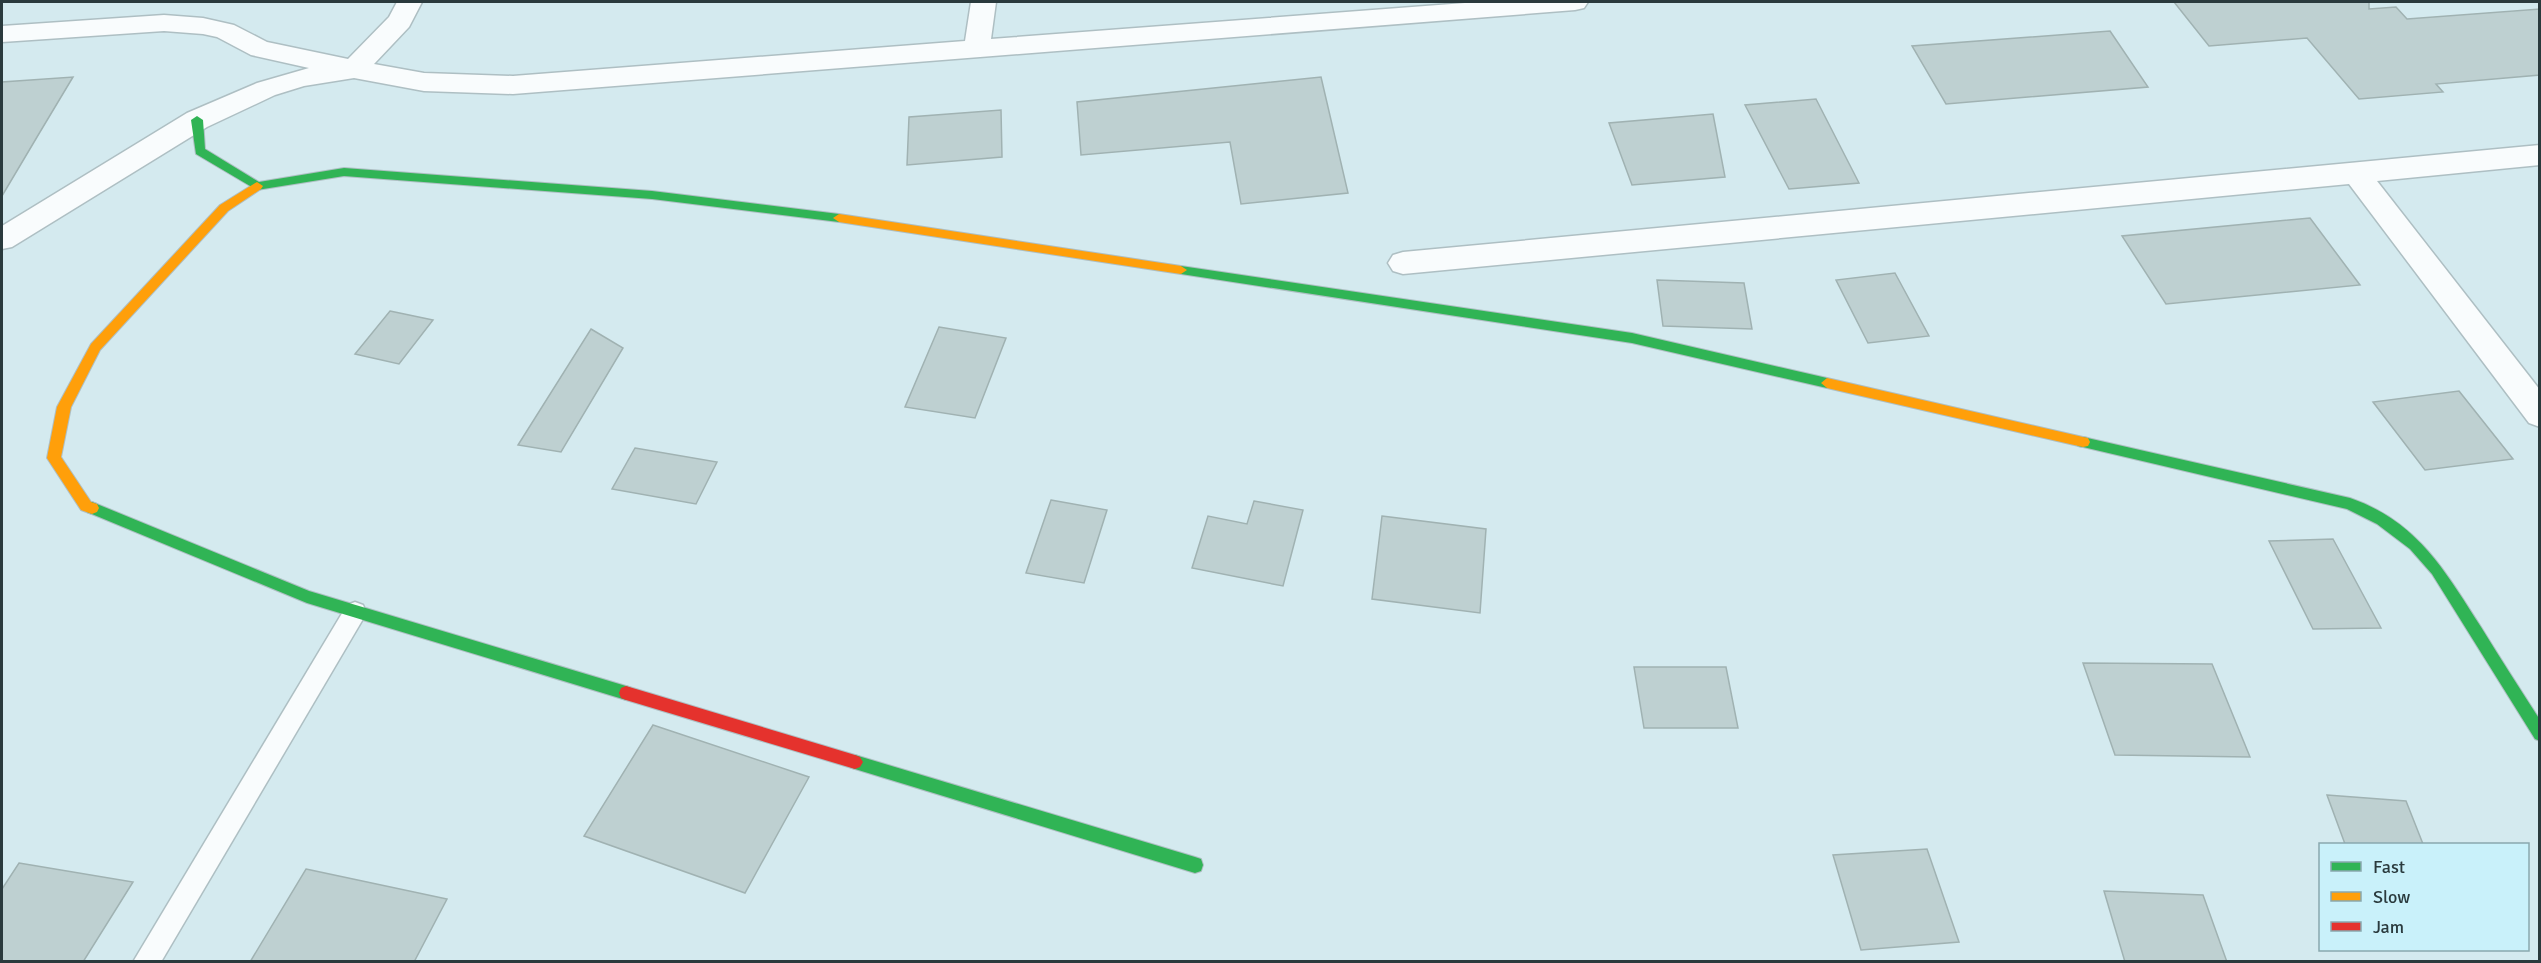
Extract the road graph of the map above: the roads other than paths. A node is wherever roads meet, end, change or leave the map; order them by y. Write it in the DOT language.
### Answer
graph roads {
  1 [pos="409,2"];
  2 [pos="983,2"];
  3 [pos="1575,2"];
  4 [pos="2,34"];
  5 [pos="977,49"];
  6 [pos="354,69"];
  7 [pos="197,120"];
  8 [pos="2540,155"];
  9 [pos="2356,173"];
  10 [pos="257,186"];
  11 [pos="2,239"];
  12 [pos="1402,263"];
  13 [pos="2540,414"];
  14 [pos="354,612"];
  15 [pos="2540,734"];
  16 [pos="1195,865"];
  17 [pos="146,962"];
  1 -- 6 [label="street"];
  2 -- 5 [label="street"];
  3 -- 5 [label="street"];
  4 -- 6 [label="street"];
  5 -- 6 [label="street"];
  6 -- 7 [label="street"];
  7 -- 10 [label="street"];
  7 -- 11 [label="street"];
  8 -- 9 [label="street"];
  9 -- 12 [label="street"];
  9 -- 13 [label="street"];
  10 -- 14 [label="street"];
  10 -- 15 [label="street"];
  14 -- 16 [label="street"];
  14 -- 17 [label="lane"];
}
